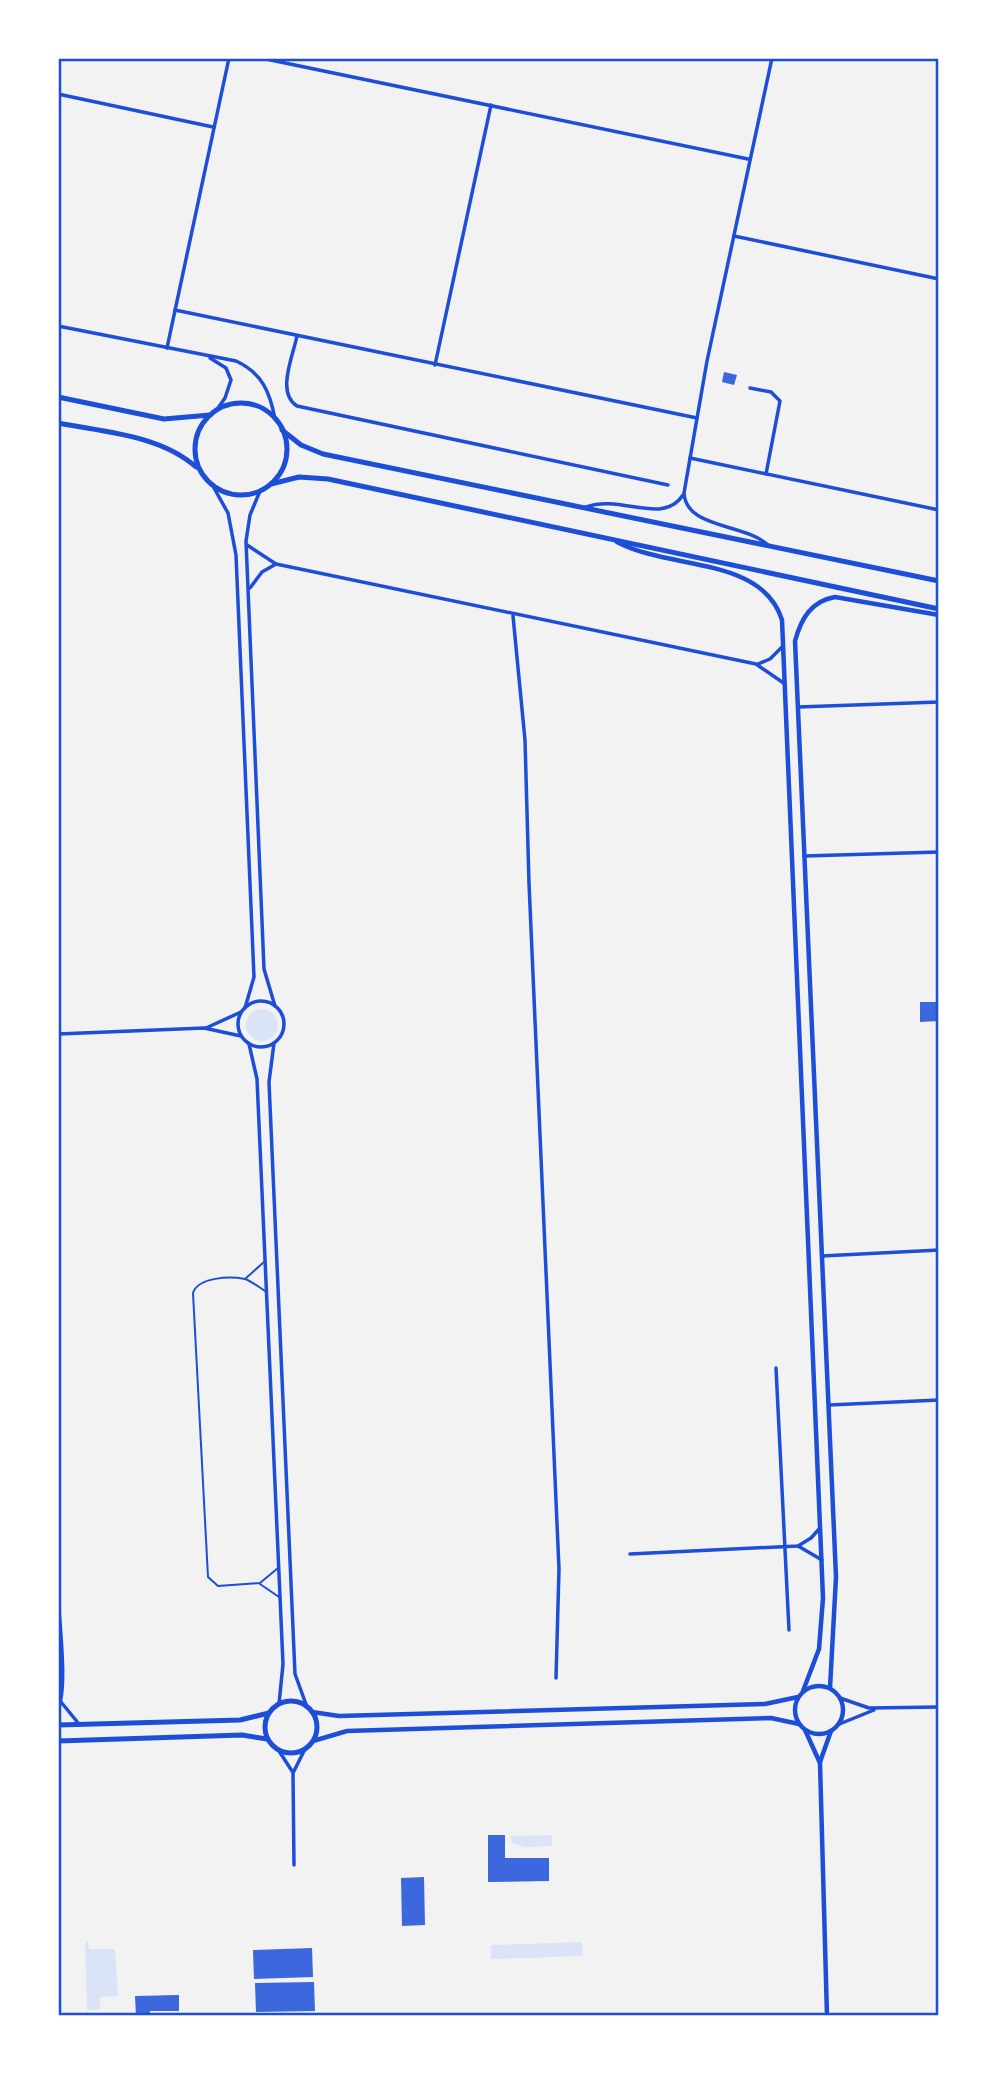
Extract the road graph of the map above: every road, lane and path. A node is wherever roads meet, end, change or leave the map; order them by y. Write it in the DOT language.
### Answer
graph roads {
  1 [pos="229,58"];
  2 [pos="261,58"];
  3 [pos="772,58"];
  4 [pos="58,94"];
  5 [pos="491,105"];
  6 [pos="214,127"];
  7 [pos="748,159"];
  8 [pos="734,236"];
  9 [pos="939,279"];
  10 [pos="175,310"];
  11 [pos="58,326"];
  12 [pos="297,336"];
  13 [pos="167,348"];
  14 [pos="208,357"];
  15 [pos="435,365"];
  16 [pos="750,388"];
  17 [pos="58,397"];
  18 [pos="216,411"];
  19 [pos="210,415"];
  20 [pos="697,418"];
  21 [pos="275,419"];
  22 [pos="58,423"];
  23 [pos="282,430"];
  24 [pos="690,458"];
  25 [pos="199,469"];
  26 [pos="766,474"];
  27 [pos="271,484"];
  28 [pos="668,485"];
  29 [pos="214,488"];
  30 [pos="260,491"];
  31 [pos="684,494"];
  32 [pos="585,508"];
  33 [pos="939,510"];
  34 [pos="610,538"];
  35 [pos="247,545"];
  36 [pos="769,546"];
  37 [pos="276,564"];
  38 [pos="939,582"];
  39 [pos="248,592"];
  40 [pos="939,609"];
  41 [pos="513,615"];
  42 [pos="939,615"];
  43 [pos="785,644"];
  44 [pos="756,664"];
  45 [pos="786,685"];
  46 [pos="939,702"];
  47 [pos="798,707"];
  48 [pos="939,852"];
  49 [pos="804,856"];
  50 [pos="275,1006"];
  51 [pos="244,1010"];
  52 [pos="205,1028"];
  53 [pos="58,1034"];
  54 [pos="241,1036"];
  55 [pos="274,1043"];
  56 [pos="249,1044"];
  57 [pos="939,1250"];
  58 [pos="820,1256"];
  59 [pos="264,1261"];
  60 [pos="245,1279"];
  61 [pos="266,1292"];
  62 [pos="776,1368"];
  63 [pos="939,1400"];
  64 [pos="827,1405"];
  65 [pos="821,1527"];
  66 [pos="785,1546"];
  67 [pos="798,1546"];
  68 [pos="630,1554"];
  69 [pos="822,1560"];
  70 [pos="279,1567"];
  71 [pos="260,1583"];
  72 [pos="58,1594"];
  73 [pos="280,1598"];
  74 [pos="789,1630"];
  75 [pos="556,1678"];
  76 [pos="830,1688"];
  77 [pos="803,1691"];
  78 [pos="798,1697"];
  79 [pos="840,1698"];
  80 [pos="61,1702"];
  81 [pos="279,1704"];
  82 [pos="307,1707"];
  83 [pos="939,1707"];
  84 [pos="880,1708"];
  85 [pos="58,1709"];
  86 [pos="312,1712"];
  87 [pos="269,1713"];
  88 [pos="79,1724"];
  89 [pos="799,1724"];
  90 [pos="58,1725"];
  91 [pos="837,1725"];
  92 [pos="804,1730"];
  93 [pos="832,1730"];
  94 [pos="267,1739"];
  95 [pos="58,1741"];
  96 [pos="313,1741"];
  97 [pos="305,1749"];
  98 [pos="279,1751"];
  99 [pos="820,1763"];
  100 [pos="293,1773"];
  101 [pos="294,1865"];
  102 [pos="827,2016"];
  1 -- 6 [label="street"];
  2 -- 5 [label="street"];
  3 -- 7 [label="street"];
  4 -- 6 [label="street"];
  5 -- 7 [label="street"];
  5 -- 15 [label="street"];
  6 -- 10 [label="street"];
  7 -- 8 [label="street"];
  8 -- 9 [label="street"];
  8 -- 20 [label="street"];
  10 -- 12 [label="street"];
  10 -- 13 [label="street"];
  11 -- 13 [label="street"];
  12 -- 15 [label="street"];
  12 -- 28 [label="street"];
  13 -- 14 [label="street"];
  14 -- 18 [label="street"];
  14 -- 21 [label="street"];
  15 -- 20 [label="street"];
  16 -- 26 [label="street"];
  17 -- 19 [label="main road"];
  18 -- 19 [label="main road"];
  18 -- 21 [label="main road"];
  19 -- 25 [label="main road"];
  20 -- 24 [label="street"];
  21 -- 23 [label="main road"];
  22 -- 25 [label="main road"];
  23 -- 27 [label="main road"];
  23 -- 32 [label="main road"];
  24 -- 26 [label="street"];
  24 -- 31 [label="street"];
  25 -- 29 [label="main road"];
  26 -- 33 [label="street"];
  27 -- 30 [label="main road"];
  27 -- 34 [label="main road"];
  29 -- 30 [label="main road"];
  29 -- 51 [label="street"];
  30 -- 35 [label="street"];
  31 -- 32 [label="street"];
  31 -- 36 [label="street"];
  32 -- 36 [label="main road"];
  34 -- 40 [label="main road"];
  34 -- 43 [label="street"];
  35 -- 37 [label="street"];
  35 -- 39 [label="street"];
  36 -- 38 [label="main road"];
  37 -- 39 [label="street"];
  37 -- 41 [label="street"];
  39 -- 50 [label="street"];
  41 -- 44 [label="street"];
  41 -- 75 [label="street"];
  42 -- 47 [label="street"];
  43 -- 44 [label="street"];
  43 -- 45 [label="street"];
  44 -- 45 [label="street"];
  45 -- 65 [label="street"];
  46 -- 47 [label="street"];
  47 -- 49 [label="street"];
  48 -- 49 [label="street"];
  49 -- 58 [label="street"];
  50 -- 51 [label="street"];
  50 -- 55 [label="street"];
  51 -- 52 [label="street"];
  51 -- 54 [label="street"];
  52 -- 53 [label="street"];
  52 -- 54 [label="street"];
  54 -- 56 [label="street"];
  55 -- 56 [label="street"];
  55 -- 82 [label="street"];
  56 -- 59 [label="street"];
  57 -- 58 [label="street"];
  58 -- 64 [label="street"];
  59 -- 60 [label="lane"];
  59 -- 61 [label="street"];
  60 -- 61 [label="lane"];
  60 -- 71 [label="lane"];
  61 -- 70 [label="street"];
  62 -- 66 [label="street"];
  63 -- 64 [label="street"];
  64 -- 76 [label="street"];
  65 -- 67 [label="street"];
  65 -- 69 [label="street"];
  66 -- 67 [label="street"];
  66 -- 68 [label="street"];
  66 -- 74 [label="street"];
  67 -- 69 [label="street"];
  69 -- 77 [label="street"];
  70 -- 71 [label="lane"];
  70 -- 73 [label="street"];
  71 -- 73 [label="lane"];
  72 -- 80 [label="street"];
  73 -- 81 [label="street"];
  76 -- 77 [label="street"];
  76 -- 79 [label="street"];
  77 -- 78 [label="street"];
  78 -- 86 [label="street"];
  78 -- 89 [label="street"];
  79 -- 84 [label="street"];
  79 -- 91 [label="street"];
  80 -- 85 [label="street"];
  80 -- 88 [label="street"];
  81 -- 82 [label="main road"];
  81 -- 87 [label="main road"];
  82 -- 86 [label="main road"];
  83 -- 84 [label="street"];
  84 -- 91 [label="street"];
  86 -- 96 [label="main road"];
  87 -- 88 [label="main road"];
  87 -- 94 [label="main road"];
  88 -- 90 [label="main road"];
  89 -- 92 [label="street"];
  89 -- 96 [label="street"];
  91 -- 93 [label="street"];
  92 -- 93 [label="street"];
  92 -- 99 [label="street"];
  93 -- 99 [label="street"];
  94 -- 95 [label="main road"];
  94 -- 98 [label="main road"];
  96 -- 97 [label="main road"];
  97 -- 98 [label="main road"];
  97 -- 100 [label="street"];
  98 -- 100 [label="street"];
  99 -- 102 [label="street"];
  100 -- 101 [label="street"];
}
